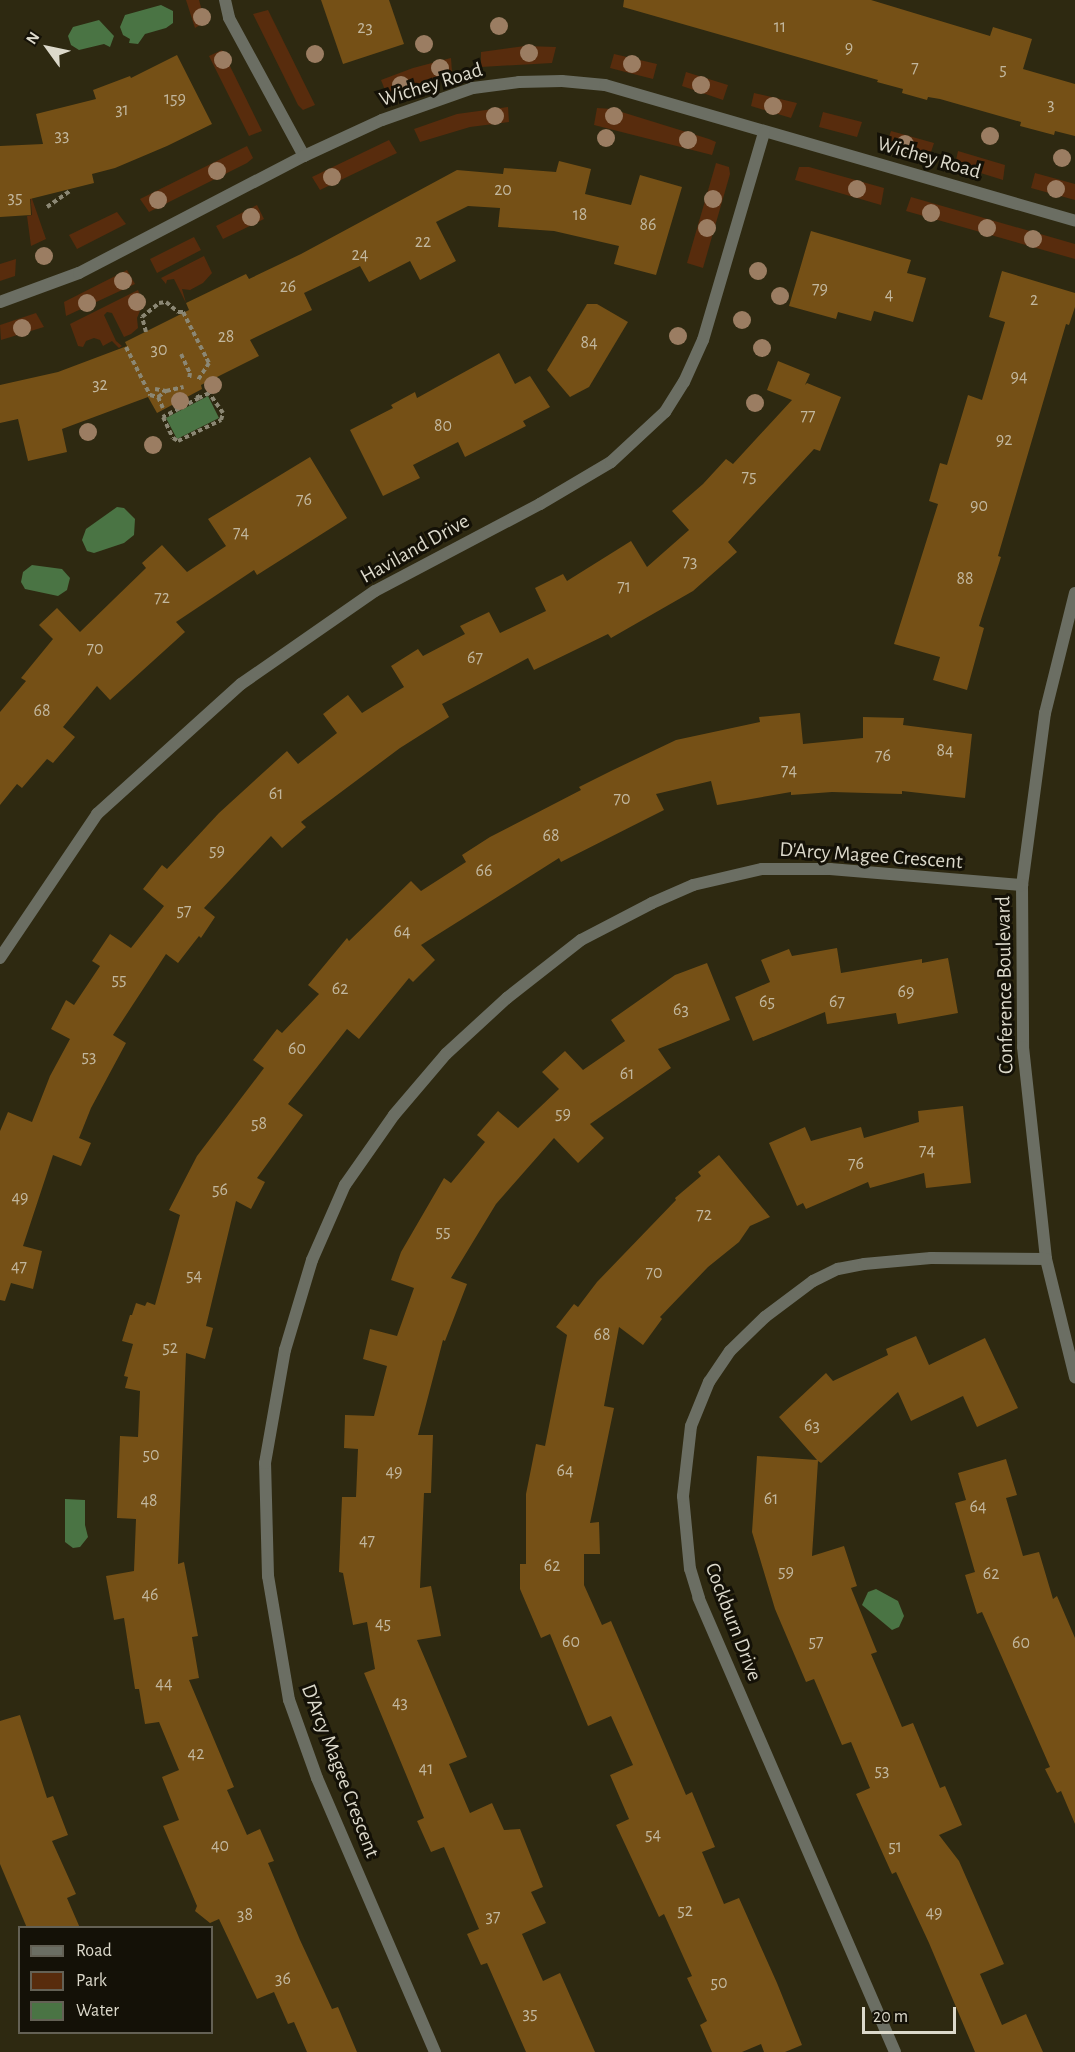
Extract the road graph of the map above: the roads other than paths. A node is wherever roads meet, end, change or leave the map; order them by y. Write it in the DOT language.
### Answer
graph roads {
  1 [pos="225,0"];
  2 [pos="764,133"];
  3 [pos="304,156"];
  4 [pos="1075,221"];
  5 [pos="0,302"];
  6 [pos="1075,593"];
  7 [pos="1022,885"];
  8 [pos="0,958"];
  9 [pos="1046,1258"];
  10 [pos="1075,1377"];
  11 [pos="435,2052"];
  12 [pos="895,2052"];
  1 -- 3 [label="street"];
  2 -- 3 [label="street, Wichey Road"];
  2 -- 4 [label="street, Wichey Road"];
  2 -- 8 [label="street, Haviland Drive"];
  3 -- 5 [label="street, Wichey Road"];
  6 -- 7 [label="street, Conference Boulevard"];
  7 -- 9 [label="street, Conference Boulevard"];
  7 -- 11 [label="street, D'Arcy Magee Crescent"];
  9 -- 10 [label="street, Conference Boulevard"];
  9 -- 12 [label="street, Cockburn Drive"];
}
